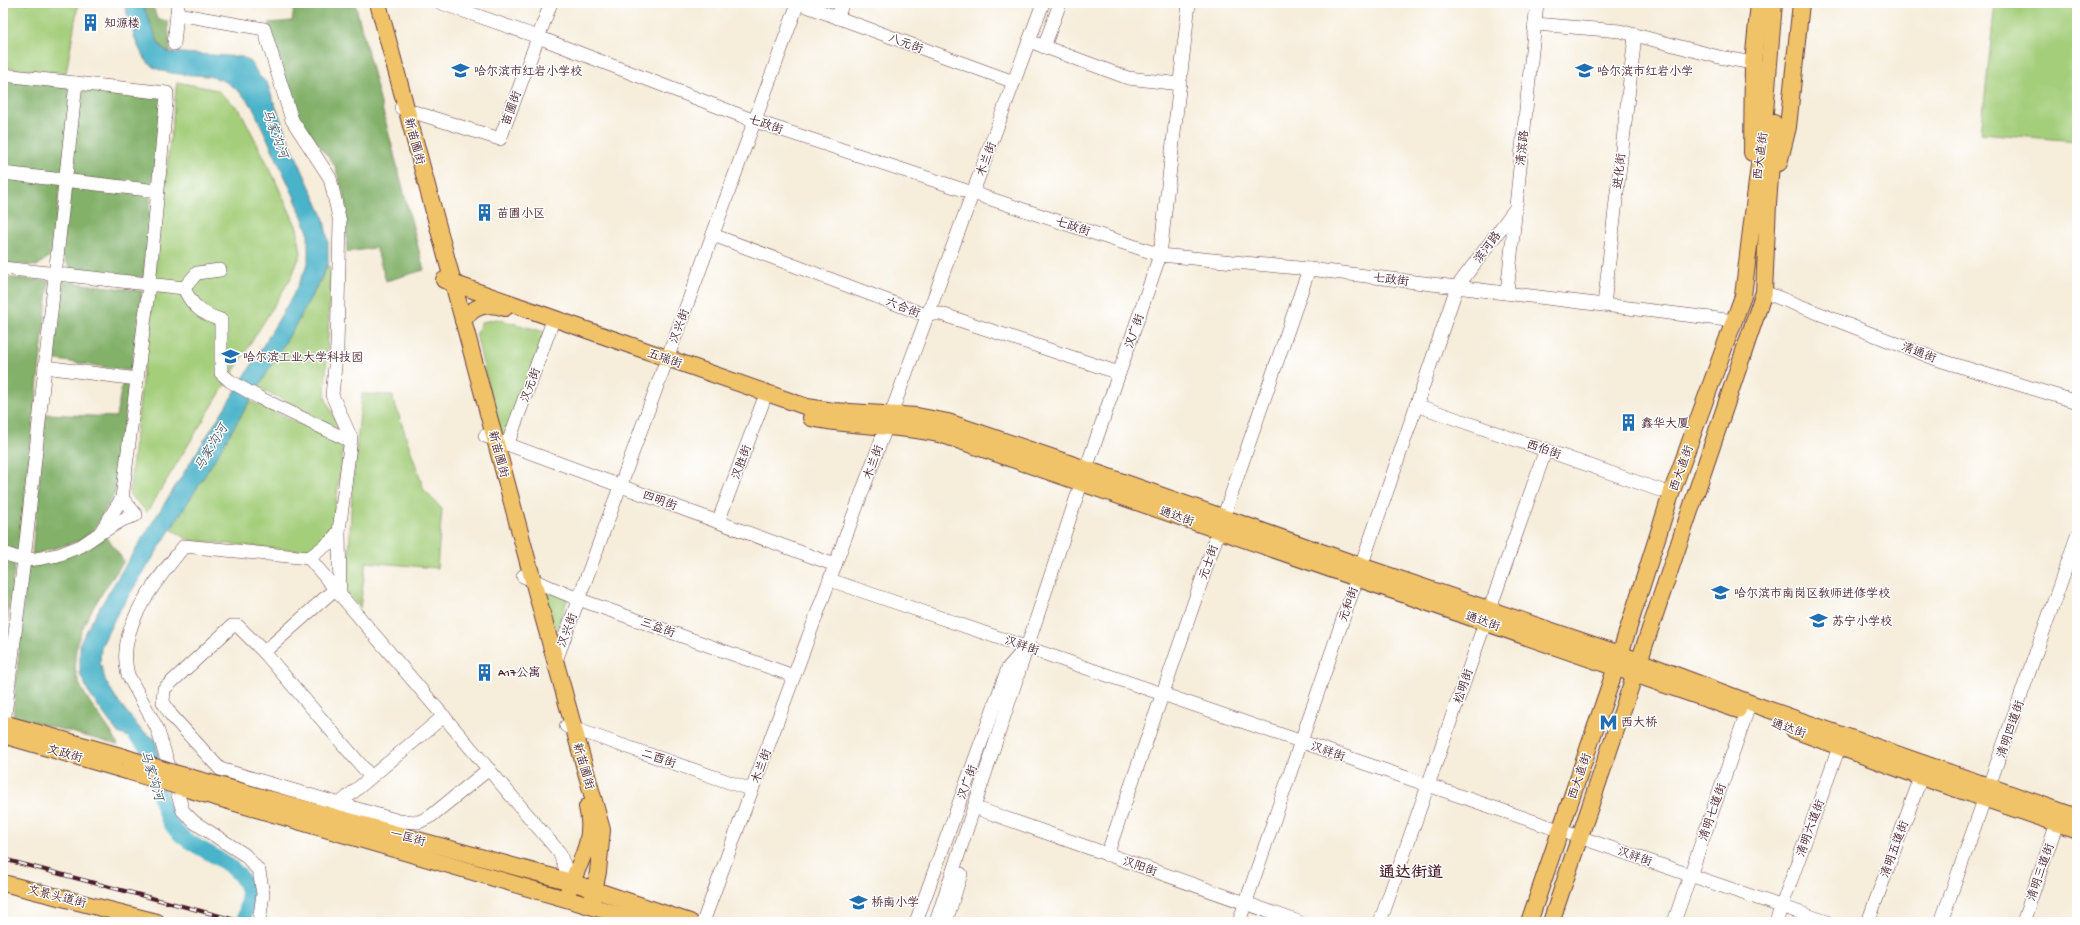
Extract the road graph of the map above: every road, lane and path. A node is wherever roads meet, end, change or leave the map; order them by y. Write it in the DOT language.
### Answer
graph roads {
  1 [pos="374,3"];
  2 [pos="378,3"];
  3 [pos="441,3"];
  4 [pos="551,3"];
  5 [pos="798,3"];
  6 [pos="842,3"];
  7 [pos="1043,3"];
  8 [pos="1060,3"];
  9 [pos="1189,3"];
  10 [pos="1537,3"];
  11 [pos="1759,3"];
  12 [pos="1774,3"];
  13 [pos="1785,3"];
  14 [pos="1801,3"];
  15 [pos="178,9"];
  16 [pos="838,18"];
  17 [pos="1535,24"];
  18 [pos="1635,36"];
  19 [pos="538,37"];
  20 [pos="1029,41"];
  21 [pos="174,44"];
  22 [pos="1044,47"];
  23 [pos="1753,62"];
  24 [pos="3,75"];
  25 [pos="1014,82"];
  26 [pos="76,83"];
  27 [pos="1180,84"];
  28 [pos="404,109"];
  29 [pos="755,121"];
  30 [pos="1769,125"];
  31 [pos="3,173"];
  32 [pos="65,180"];
  33 [pos="157,191"];
  34 [pos="973,194"];
  35 [pos="1761,203"];
  36 [pos="1516,208"];
  37 [pos="713,235"];
  38 [pos="1160,255"];
  39 [pos="3,268"];
  40 [pos="1309,269"];
  41 [pos="220,270"];
  42 [pos="54,274"];
  43 [pos="448,281"];
  44 [pos="149,285"];
  45 [pos="1457,287"];
  46 [pos="184,288"];
  47 [pos="1764,292"];
  48 [pos="1507,293"];
  49 [pos="1604,305"];
  50 [pos="928,316"];
  51 [pos="463,321"];
  52 [pos="1735,321"];
  53 [pos="551,326"];
  54 [pos="665,363"];
  55 [pos="44,367"];
  56 [pos="1119,373"];
  57 [pos="137,379"];
  58 [pos="763,402"];
  59 [pos="2077,402"];
  60 [pos="1416,405"];
  61 [pos="889,421"];
  62 [pos="496,439"];
  63 [pos="350,441"];
  64 [pos="1546,449"];
  65 [pos="1084,476"];
  66 [pos="620,485"];
  67 [pos="1671,494"];
  68 [pos="122,498"];
  69 [pos="718,522"];
  70 [pos="1221,524"];
  71 [pos="339,532"];
  72 [pos="100,533"];
  73 [pos="2077,536"];
  74 [pos="3,553"];
  75 [pos="309,558"];
  76 [pos="24,560"];
  77 [pos="835,565"];
  78 [pos="1359,572"];
  79 [pos="528,578"];
  80 [pos="830,580"];
  81 [pos="337,592"];
  82 [pos="578,599"];
  83 [pos="1487,616"];
  84 [pos="1026,647"];
  85 [pos="264,652"];
  86 [pos="1618,661"];
  87 [pos="554,666"];
  88 [pos="1638,668"];
  89 [pos="794,676"];
  90 [pos="1162,694"];
  91 [pos="1749,708"];
  92 [pos="444,716"];
  93 [pos="3,727"];
  94 [pos="570,728"];
  95 [pos="1841,740"];
  96 [pos="1301,741"];
  97 [pos="125,764"];
  98 [pos="489,768"];
  99 [pos="371,777"];
  100 [pos="1920,777"];
  101 [pos="175,780"];
  102 [pos="1428,785"];
  103 [pos="752,790"];
  104 [pos="1988,792"];
  105 [pos="339,804"];
  106 [pos="982,810"];
  107 [pos="2077,817"];
  108 [pos="2057,823"];
  109 [pos="2077,830"];
  110 [pos="1561,831"];
  111 [pos="1579,837"];
  112 [pos="1107,855"];
  113 [pos="1690,875"];
  114 [pos="571,882"];
  115 [pos="3,883"];
  116 [pos="594,890"];
  117 [pos="566,898"];
  118 [pos="1245,903"];
  119 [pos="591,906"];
  120 [pos="1782,907"];
  121 [pos="157,922"];
  122 [pos="259,922"];
  123 [pos="645,922"];
  124 [pos="690,922"];
  125 [pos="703,922"];
  126 [pos="916,922"];
  127 [pos="928,922"];
  128 [pos="936,922"];
  129 [pos="946,922"];
  130 [pos="1239,922"];
  131 [pos="1299,922"];
  132 [pos="1380,922"];
  133 [pos="1529,922"];
  134 [pos="1550,922"];
  135 [pos="1674,922"];
  136 [pos="1776,922"];
  137 [pos="1827,922"];
  138 [pos="1868,922"];
  139 [pos="1941,922"];
  140 [pos="2023,922"];
  1 -- 28 [label="main road, 新苗圃街"];
  2 -- 28 [label="main road, 新苗圃街"];
  3 -- 19 [label="street, 七政街"];
  4 -- 19 [label="street, 苗圃街"];
  5 -- 16 [label="street, 八元街"];
  5 -- 29 [label="street, 汉兴街"];
  6 -- 16 [label="street"];
  7 -- 20 [label="street, 木兰街"];
  8 -- 22 [label="street"];
  9 -- 27 [label="street, 汉广街"];
  10 -- 17 [label="street, 清滨路"];
  11 -- 23 [label="main road"];
  12 -- 30 [label="main road, 西大直街"];
  13 -- 30 [label="main road, 西大直街"];
  14 -- 35 [label="main road"];
  15 -- 21 [label="street"];
  15 -- 63 [label="street"];
  16 -- 25 [label="street, 八元街"];
  17 -- 18 [label="street"];
  17 -- 36 [label="street, 清滨路"];
  18 -- 23 [label="street"];
  18 -- 49 [label="street, 进化街"];
  19 -- 28 [label="street, 苗圃街"];
  19 -- 29 [label="street, 七政街"];
  20 -- 22 [label="street"];
  20 -- 25 [label="street, 木兰街"];
  22 -- 27 [label="street"];
  23 -- 35 [label="main road"];
  24 -- 26 [label="street"];
  25 -- 34 [label="street, 木兰街"];
  26 -- 32 [label="street"];
  26 -- 33 [label="street"];
  27 -- 38 [label="street, 汉广街"];
  28 -- 43 [label="main road, 新苗圃街"];
  29 -- 34 [label="street, 七政街"];
  29 -- 37 [label="street, 汉兴街"];
  30 -- 35 [label="main road, 西大直街"];
  31 -- 32 [label="street"];
  32 -- 33 [label="street"];
  32 -- 42 [label="street"];
  33 -- 44 [label="street"];
  34 -- 38 [label="street, 七政街"];
  34 -- 50 [label="street, 木兰街"];
  35 -- 47 [label="main road, 西大直街"];
  35 -- 52 [label="main road, 西大直街"];
  36 -- 45 [label="street, 滨河路"];
  36 -- 48 [label="street, 清滨路"];
  37 -- 50 [label="street, 六合街"];
  37 -- 54 [label="street, 汉兴街"];
  38 -- 40 [label="street, 七政街"];
  38 -- 56 [label="street, 汉广街"];
  39 -- 42 [label="street"];
  40 -- 45 [label="street, 七政街"];
  40 -- 70 [label="street, 元士街"];
  41 -- 46 [label="street"];
  42 -- 44 [label="street"];
  42 -- 55 [label="street"];
  43 -- 51 [label="main road, 新苗圃街"];
  43 -- 54 [label="main road, 五瑞街"];
  43 -- 62 [label="main road, 新苗圃街"];
  44 -- 46 [label="street"];
  44 -- 57 [label="street"];
  45 -- 48 [label="street, 七政街"];
  45 -- 60 [label="street, 元和街"];
  46 -- 63 [label="street"];
  47 -- 59 [label="street, 清通街"];
  47 -- 88 [label="main road, 西大直街"];
  48 -- 49 [label="street, 七政街"];
  49 -- 52 [label="street, 七政街"];
  50 -- 56 [label="street, 六合街"];
  50 -- 61 [label="street, 木兰街"];
  51 -- 53 [label="main road, 五瑞街"];
  51 -- 62 [label="main road, 新苗圃街"];
  52 -- 67 [label="main road, 西大直街"];
  53 -- 54 [label="main road, 五瑞街"];
  53 -- 62 [label="street, 汉元街"];
  54 -- 58 [label="main road, 五瑞街"];
  54 -- 61 [label="main road, 五瑞街"];
  54 -- 66 [label="street, 汉兴街"];
  55 -- 57 [label="street"];
  55 -- 76 [label="street"];
  56 -- 65 [label="street, 汉广街"];
  57 -- 68 [label="street"];
  58 -- 61 [label="main road, 五瑞街"];
  58 -- 69 [label="street, 汉胜街"];
  60 -- 64 [label="street, 西伯街"];
  60 -- 78 [label="street, 元和街"];
  61 -- 65 [label="main road, 通达街"];
  61 -- 77 [label="street, 木兰街"];
  62 -- 66 [label="street, 四明街"];
  62 -- 79 [label="main road, 新苗圃街"];
  63 -- 71 [label="street"];
  64 -- 67 [label="street, 西伯街"];
  64 -- 83 [label="street, 松明街"];
  65 -- 70 [label="main road, 通达街"];
  65 -- 84 [label="street, 汉广街"];
  66 -- 69 [label="street, 四明街"];
  66 -- 82 [label="street, 汉兴街"];
  67 -- 86 [label="main road, 西大直街"];
  68 -- 72 [label="street"];
  68 -- 72 [label="street"];
  69 -- 77 [label="street, 四明街"];
  70 -- 78 [label="main road, 通达街"];
  70 -- 90 [label="street, 元士街"];
  71 -- 75 [label="street"];
  71 -- 81 [label="street"];
  72 -- 76 [label="street"];
  73 -- 104 [label="street, 清明四道街"];
  74 -- 76 [label="street"];
  75 -- 81 [label="street"];
  75 -- 122 [label="street"];
  76 -- 93 [label="street"];
  77 -- 80 [label="street, 木兰街"];
  78 -- 83 [label="main road, 通达街"];
  78 -- 96 [label="street, 元和街"];
  79 -- 82 [label="street, 三益街"];
  79 -- 87 [label="main road, 新苗圃街"];
  80 -- 84 [label="street, 汉祥街"];
  80 -- 89 [label="street, 木兰街"];
  81 -- 85 [label="street"];
  81 -- 92 [label="street"];
  82 -- 87 [label="street, 汉兴街"];
  82 -- 89 [label="street, 三益街"];
  83 -- 86 [label="main road, 通达街"];
  83 -- 102 [label="street, 松明街"];
  84 -- 90 [label="street, 汉祥街"];
  84 -- 106 [label="street, 汉广街"];
  84 -- 126 [label="street, 汉广街"];
  84 -- 127 [label="street, 汉广街"];
  84 -- 128 [label="street, 汉广街"];
  85 -- 99 [label="street"];
  85 -- 105 [label="street"];
  86 -- 88 [label="main road, 通达街"];
  86 -- 110 [label="main road, 西大直街"];
  87 -- 94 [label="main road, 新苗圃街"];
  88 -- 91 [label="main road, 通达街"];
  88 -- 111 [label="main road, 西大直街"];
  89 -- 103 [label="street, 木兰街"];
  90 -- 96 [label="street, 汉祥街"];
  90 -- 112 [label="street, 元士街"];
  91 -- 95 [label="main road, 通达街"];
  91 -- 113 [label="street, 清明七道街"];
  92 -- 98 [label="street"];
  92 -- 99 [label="street"];
  93 -- 97 [label="main road, 文政街"];
  94 -- 103 [label="street, 二酉街"];
  94 -- 114 [label="main road, 新苗圃街"];
  94 -- 116 [label="main road, 新苗圃街"];
  95 -- 100 [label="main road, 通达街"];
  95 -- 104 [label="main road, 通达街"];
  95 -- 120 [label="street, 清明六道街"];
  96 -- 102 [label="street, 汉祥街"];
  96 -- 118 [label="street, 元和街"];
  97 -- 101 [label="main road, 一匡街, bridge"];
  98 -- 105 [label="street"];
  98 -- 114 [label="street"];
  99 -- 105 [label="street"];
  100 -- 104 [label="main road, 通达街"];
  100 -- 138 [label="street, 清明五道街"];
  101 -- 114 [label="main road, 一匡街"];
  101 -- 117 [label="main road, 一匡街"];
  102 -- 110 [label="street, 汉祥街"];
  102 -- 132 [label="street, 松明街"];
  103 -- 125 [label="street, 木兰街"];
  104 -- 107 [label="main road, 通达街"];
  104 -- 108 [label="main road, 通达街"];
  104 -- 139 [label="street, 清明四道街"];
  106 -- 112 [label="street, 汉阳街"];
  106 -- 129 [label="street, 汉广街"];
  108 -- 109 [label="main road, 通达街"];
  108 -- 140 [label="street, 清明三道街"];
  110 -- 111 [label="street, 汉祥街"];
  110 -- 133 [label="main road, 西大直街"];
  111 -- 113 [label="street, 汉祥街"];
  111 -- 134 [label="main road, 西大直街"];
  112 -- 118 [label="street, 汉阳街"];
  113 -- 120 [label="street, 汉祥街"];
  113 -- 135 [label="street, 清明七道街"];
  114 -- 116 [label="main road, 一匡街"];
  114 -- 117 [label="main road, 新苗圃街"];
  115 -- 121 [label="main road, 文景头道街"];
  116 -- 119 [label="main road, 新苗圃街"];
  116 -- 124 [label="main road, 一匡街"];
  117 -- 119 [label="main road, 一匡街"];
  118 -- 130 [label="street, 元和街"];
  118 -- 131 [label="street, 汉阳街"];
  119 -- 123 [label="main road, 一匡街"];
  120 -- 136 [label="street, 清明六道街"];
  120 -- 137 [label="street, 汉祥街"];
}
